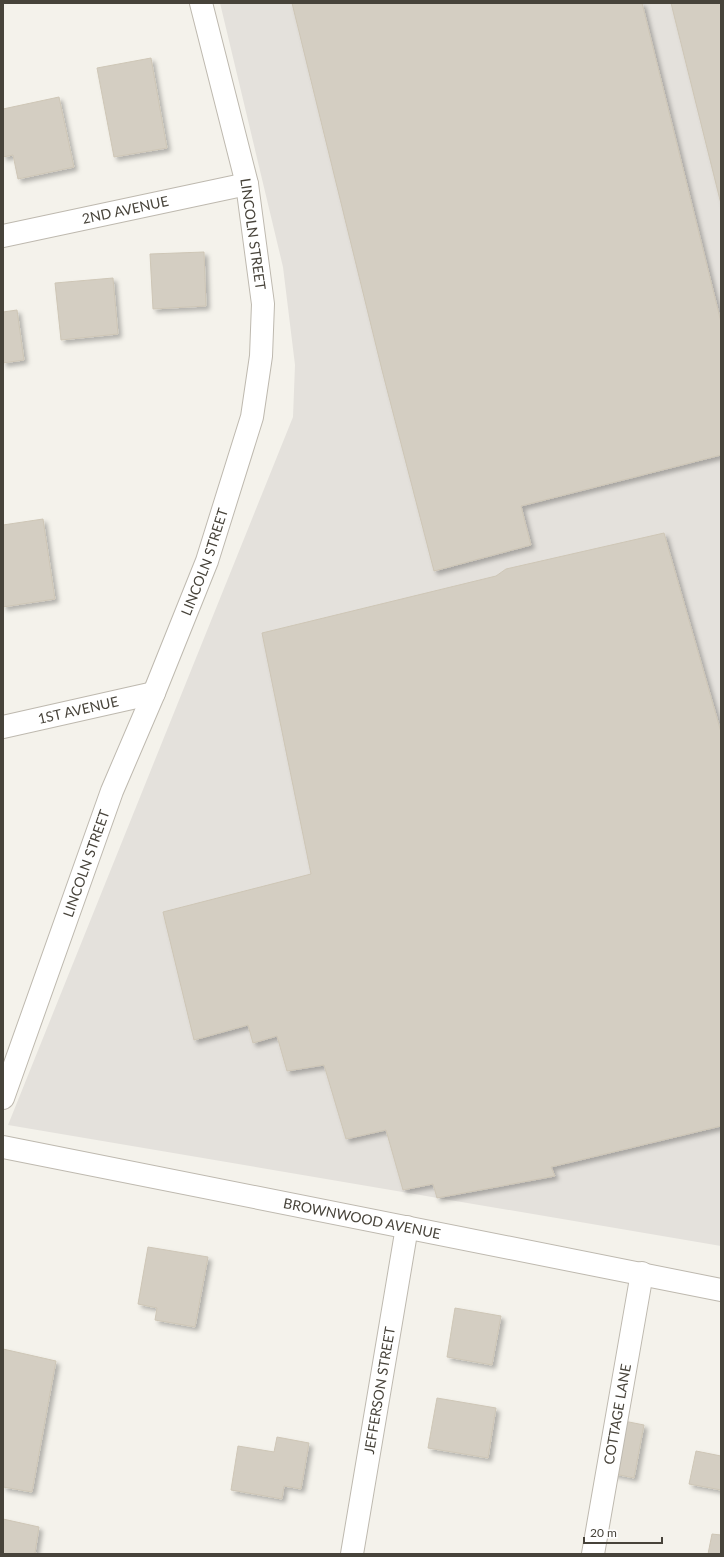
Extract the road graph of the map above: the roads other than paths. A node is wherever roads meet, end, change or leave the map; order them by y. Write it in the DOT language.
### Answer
graph roads {
  1 [pos="201,3"];
  2 [pos="247,184"];
  3 [pos="3,236"];
  4 [pos="154,693"];
  5 [pos="3,728"];
  6 [pos="3,1098"];
  7 [pos="3,1147"];
  8 [pos="407,1227"];
  9 [pos="642,1273"];
  10 [pos="721,1290"];
  11 [pos="352,1554"];
  12 [pos="593,1554"];
  1 -- 2 [label="street, LINCOLN STREET"];
  2 -- 3 [label="street, 2ND AVENUE"];
  2 -- 4 [label="street, LINCOLN STREET"];
  4 -- 5 [label="street, 1ST AVENUE"];
  4 -- 6 [label="street, LINCOLN STREET"];
  7 -- 8 [label="street, BROWNWOOD AVENUE"];
  8 -- 9 [label="street, BROWNWOOD AVENUE"];
  8 -- 11 [label="street, JEFFERSON STREET"];
  9 -- 10 [label="street, BROWNWOOD AVENUE"];
  9 -- 12 [label="street, COTTAGE LANE"];
}
